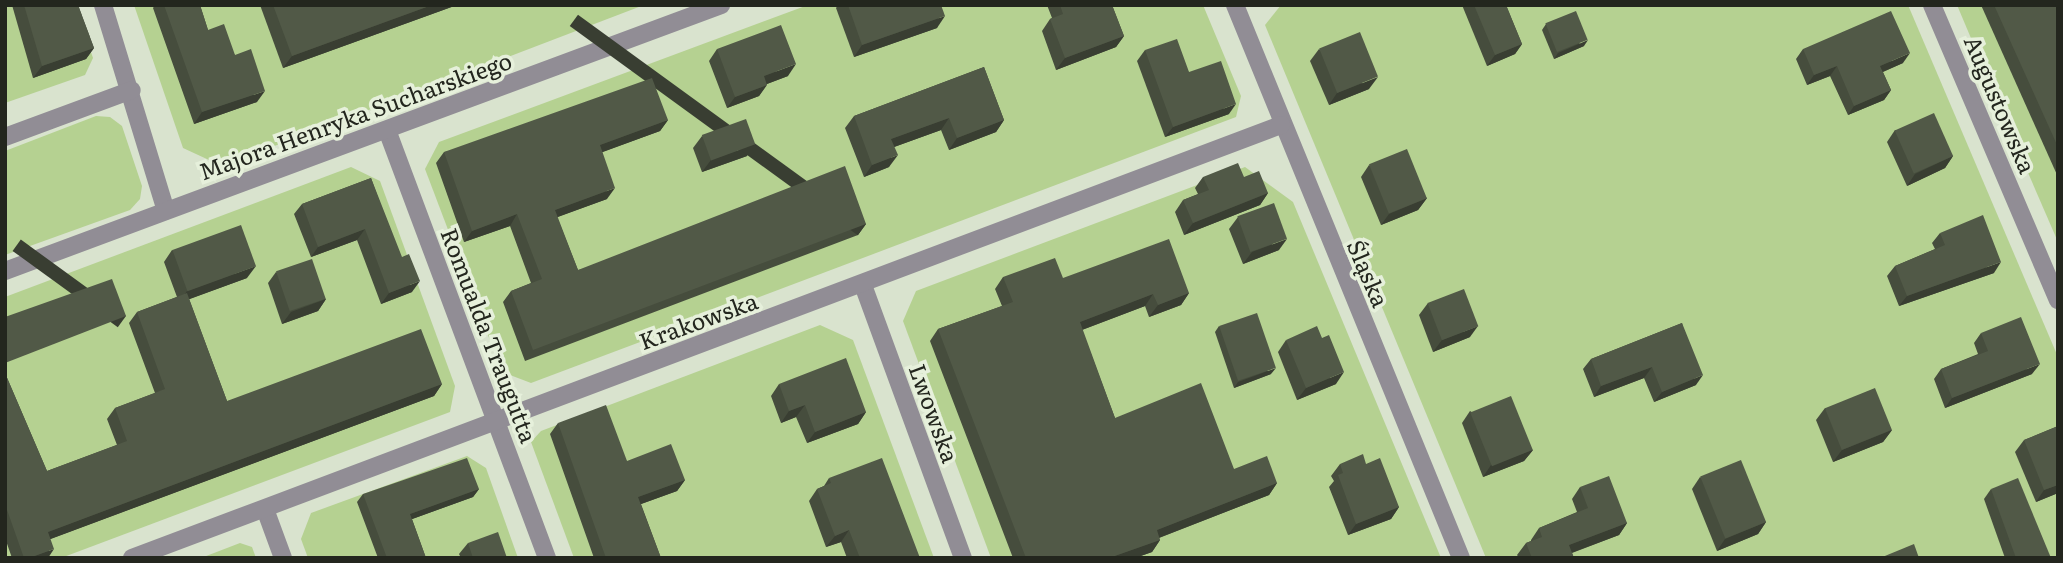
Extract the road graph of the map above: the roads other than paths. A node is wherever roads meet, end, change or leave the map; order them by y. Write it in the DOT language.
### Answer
graph roads {
  1 [pos="103,5"];
  2 [pos="721,5"];
  3 [pos="1236,5"];
  4 [pos="1932,5"];
  5 [pos="132,90"];
  6 [pos="1281,125"];
  7 [pos="387,130"];
  8 [pos="5,137"];
  9 [pos="166,211"];
  10 [pos="5,271"];
  11 [pos="863,285"];
  12 [pos="2058,300"];
  13 [pos="496,420"];
  14 [pos="265,509"];
  15 [pos="132,558"];
  16 [pos="283,558"];
  17 [pos="547,558"];
  18 [pos="962,558"];
  19 [pos="1461,558"];
  1 -- 5 [label="street"];
  2 -- 7 [label="street, Majora Henryka Sucharskiego"];
  3 -- 6 [label="street, Śląska"];
  4 -- 12 [label="street, Augustowska"];
  5 -- 8 [label="street"];
  5 -- 9 [label="street"];
  6 -- 11 [label="street, Krakowska"];
  6 -- 19 [label="street, Śląska"];
  7 -- 9 [label="street, Majora Henryka Sucharskiego"];
  7 -- 13 [label="street, Romualda Traugutta"];
  9 -- 10 [label="street, Majora Henryka Sucharskiego"];
  11 -- 13 [label="street, Krakowska"];
  11 -- 18 [label="street, Lwowska"];
  13 -- 14 [label="street, Krakowska"];
  13 -- 17 [label="street, Romualda Traugutta"];
  14 -- 15 [label="street, Krakowska"];
  14 -- 16 [label="street"];
}
